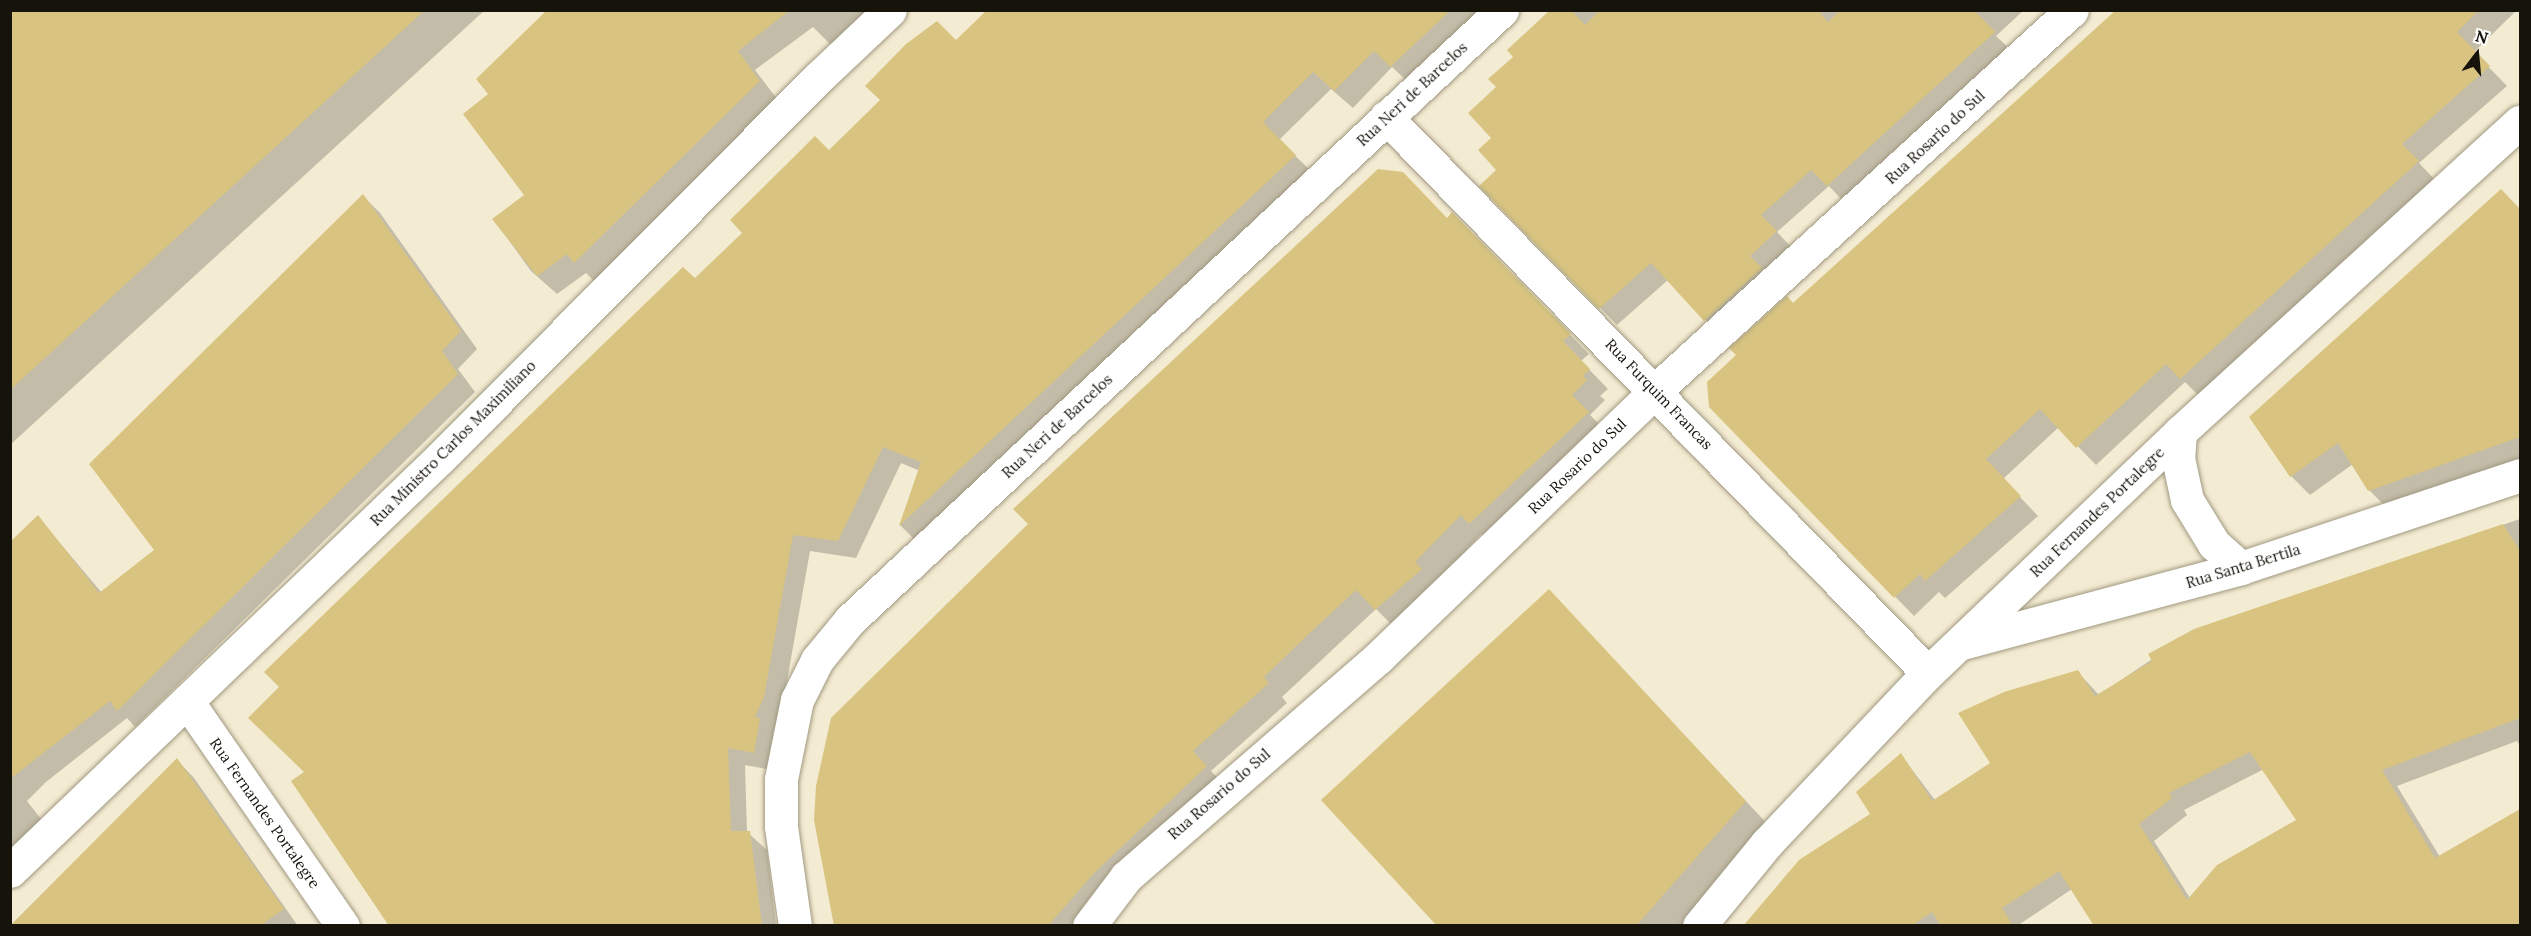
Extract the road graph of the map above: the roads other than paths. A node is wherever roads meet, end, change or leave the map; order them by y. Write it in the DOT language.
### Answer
graph roads {
  1 [pos="891,10"];
  2 [pos="1502,10"];
  3 [pos="2072,10"];
  4 [pos="1386,117"];
  5 [pos="2520,122"];
  6 [pos="1656,390"];
  7 [pos="2180,432"];
  8 [pos="2520,475"];
  9 [pos="2241,568"];
  10 [pos="1961,644"];
  11 [pos="1928,673"];
  12 [pos="187,701"];
  13 [pos="10,871"];
  14 [pos="343,926"];
  15 [pos="795,926"];
  16 [pos="1089,926"];
  17 [pos="1699,926"];
  1 -- 12 [label="street, Rua Ministro Carlos Maximiliano"];
  2 -- 4 [label="street, Rua Neri de Barcelos"];
  3 -- 6 [label="street, Rua Rosario do Sul"];
  4 -- 6 [label="street, Rua Furquim Francas"];
  4 -- 15 [label="street, Rua Neri de Barcelos"];
  5 -- 7 [label="street, Rua Fernandes Portalegre"];
  6 -- 11 [label="street, Rua Furquim Francas"];
  6 -- 16 [label="street, Rua Rosario do Sul"];
  7 -- 9 [label="street"];
  7 -- 10 [label="street, Rua Fernandes Portalegre"];
  8 -- 9 [label="street, Rua Santa Bertila"];
  9 -- 10 [label="street, Rua Santa Bertila"];
  10 -- 11 [label="street, Rua Fernandes Portalegre"];
  11 -- 17 [label="street, Rua Fernandes Portalegre"];
  12 -- 13 [label="street, Rua Ministro Carlos Maximiliano"];
  12 -- 14 [label="street, Rua Fernandes Portalegre"];
}
